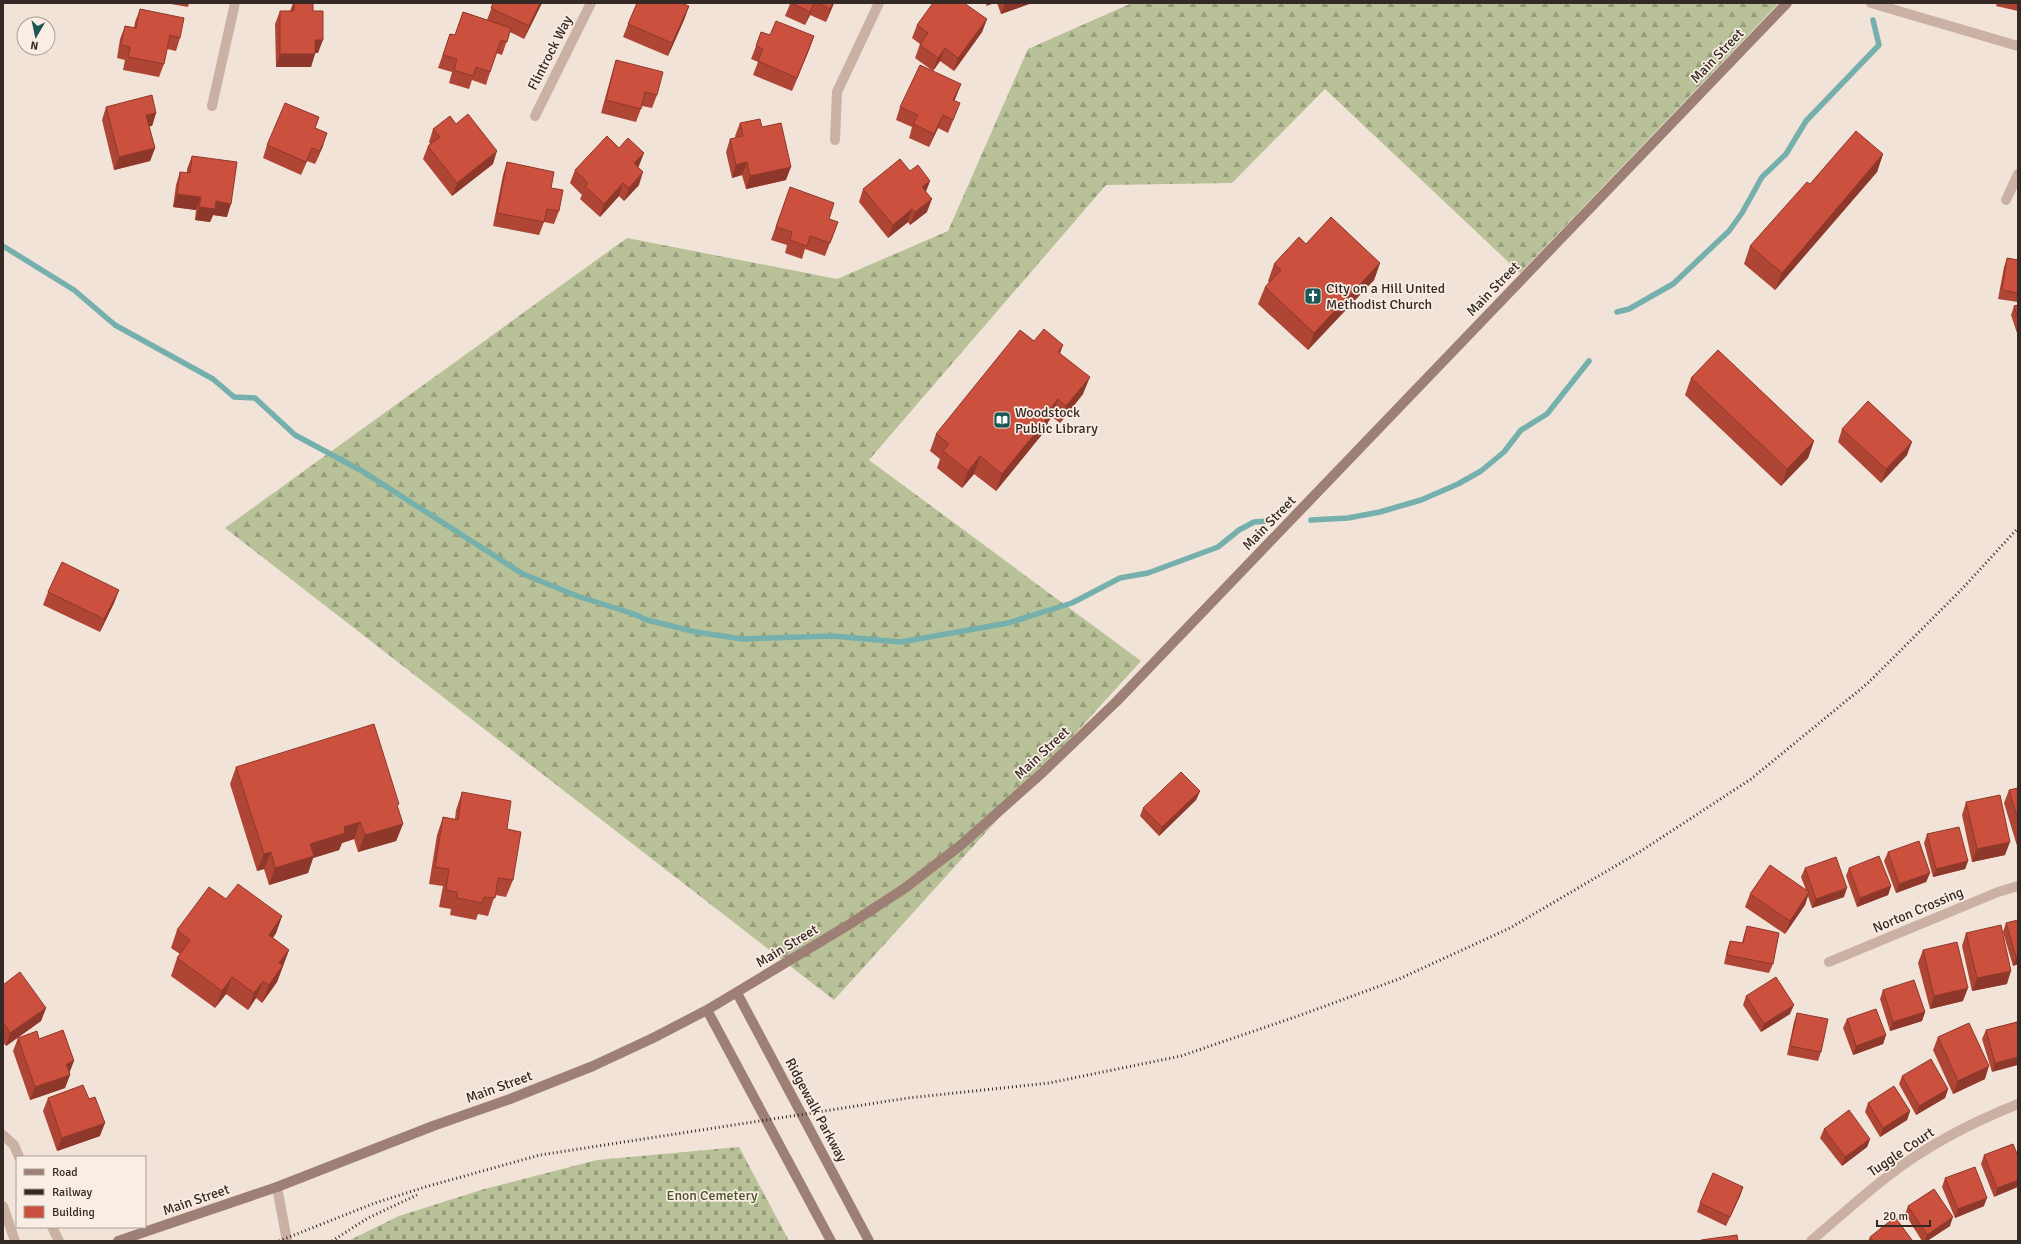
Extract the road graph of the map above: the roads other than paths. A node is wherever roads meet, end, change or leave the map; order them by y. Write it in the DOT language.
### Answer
graph roads {
  1 [pos="235,3"];
  2 [pos="591,3"];
  3 [pos="879,3"];
  4 [pos="1787,3"];
  5 [pos="1871,3"];
  6 [pos="2018,46"];
  7 [pos="212,106"];
  8 [pos="535,116"];
  9 [pos="835,140"];
  10 [pos="2018,174"];
  11 [pos="2006,200"];
  12 [pos="2018,886"];
  13 [pos="1829,962"];
  14 [pos="737,993"];
  15 [pos="707,1010"];
  16 [pos="2018,1104"];
  17 [pos="3,1135"];
  18 [pos="19,1156"];
  19 [pos="277,1188"];
  20 [pos="3,1206"];
  21 [pos="52,1228"];
  22 [pos="15,1241"];
  23 [pos="59,1241"];
  24 [pos="118,1241"];
  25 [pos="287,1241"];
  26 [pos="831,1241"];
  27 [pos="869,1241"];
  28 [pos="1812,1241"];
  1 -- 7 [label="street"];
  2 -- 8 [label="street, Flintrock Way"];
  3 -- 9 [label="street"];
  4 -- 14 [label="main road, Main Street"];
  5 -- 6 [label="street"];
  10 -- 11 [label="street"];
  12 -- 13 [label="street, Norton Crossing"];
  14 -- 15 [label="main road, Main Street"];
  14 -- 27 [label="main road, Ridgewalk Parkway"];
  15 -- 19 [label="main road, Main Street"];
  15 -- 26 [label="main road"];
  16 -- 28 [label="street, Tuggle Court"];
  17 -- 18 [label="street"];
  19 -- 24 [label="main road, Main Street"];
  19 -- 25 [label="street"];
  20 -- 22 [label="street"];
  21 -- 23 [label="street"];
}
